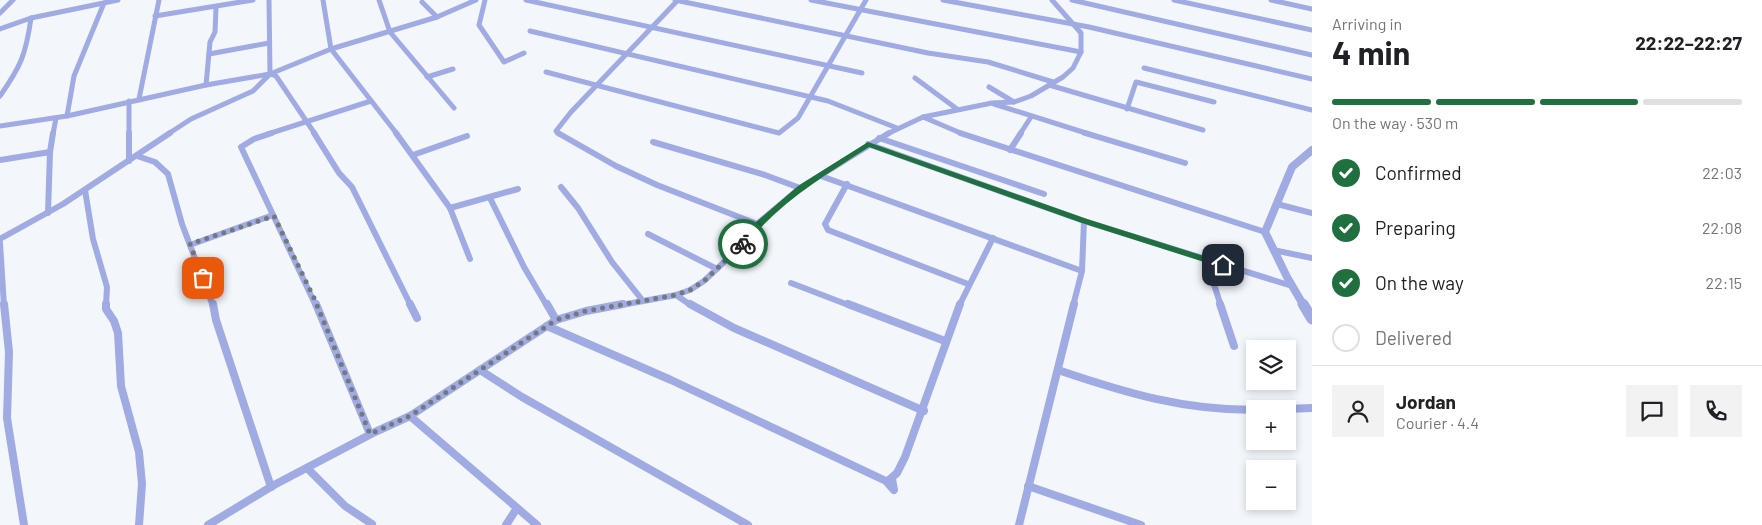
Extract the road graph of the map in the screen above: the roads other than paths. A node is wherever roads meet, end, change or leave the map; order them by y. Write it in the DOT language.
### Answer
graph roads {
  1 [pos="13,0"];
  2 [pos="118,0"];
  3 [pos="159,0"];
  4 [pos="253,0"];
  5 [pos="269,0"];
  6 [pos="323,0"];
  7 [pos="379,0"];
  8 [pos="476,0"];
  9 [pos="485,0"];
  10 [pos="526,0"];
  11 [pos="677,0"];
  12 [pos="811,0"];
  13 [pos="866,0"];
  14 [pos="943,0"];
  15 [pos="1052,0"];
  16 [pos="1072,0"];
  17 [pos="1174,0"];
  18 [pos="1271,0"];
  19 [pos="422,2"];
  20 [pos="104,3"];
  21 [pos="216,8"];
  22 [pos="862,9"];
  23 [pos="1312,9"];
  24 [pos="0,13"];
  25 [pos="155,16"];
  26 [pos="437,17"];
  27 [pos="31,18"];
  28 [pos="1071,24"];
  29 [pos="653,27"];
  30 [pos="0,29"];
  31 [pos="1312,30"];
  32 [pos="530,31"];
  33 [pos="390,32"];
  34 [pos="846,36"];
  35 [pos="269,43"];
  36 [pos="331,50"];
  37 [pos="1081,52"];
  38 [pos="524,53"];
  39 [pos="210,54"];
  40 [pos="626,54"];
  41 [pos="1312,55"];
  42 [pos="828,64"];
  43 [pos="1144,68"];
  44 [pos="453,69"];
  45 [pos="546,72"];
  46 [pos="862,73"];
  47 [pos="270,74"];
  48 [pos="427,77"];
  49 [pos="914,78"];
  50 [pos="1312,79"];
  51 [pos="206,84"];
  52 [pos="1051,84"];
  53 [pos="599,85"];
  54 [pos="989,87"];
  55 [pos="0,96"];
  56 [pos="809,97"];
  57 [pos="139,99"];
  58 [pos="129,101"];
  59 [pos="371,101"];
  60 [pos="1014,102"];
  61 [pos="1214,102"];
  62 [pos="992,103"];
  63 [pos="454,108"];
  64 [pos="957,108"];
  65 [pos="1127,109"];
  66 [pos="1312,110"];
  67 [pos="66,116"];
  68 [pos="923,117"];
  69 [pos="1031,117"];
  70 [pos="56,118"];
  71 [pos="306,122"];
  72 [pos="0,126"];
  73 [pos="896,128"];
  74 [pos="1203,130"];
  75 [pos="467,136"];
  76 [pos="879,138"];
  77 [pos="653,142"];
  78 [pos="868,144"];
  79 [pos="1010,150"];
  80 [pos="1312,150"];
  81 [pos="50,152"];
  82 [pos="413,155"];
  83 [pos="136,156"];
  84 [pos="0,160"];
  85 [pos="129,161"];
  86 [pos="1185,163"];
  87 [pos="821,176"];
  88 [pos="847,184"];
  89 [pos="561,186"];
  90 [pos="800,188"];
  91 [pos="85,190"];
  92 [pos="518,190"];
  93 [pos="1044,194"];
  94 [pos="490,198"];
  95 [pos="1278,204"];
  96 [pos="450,208"];
  97 [pos="48,213"];
  98 [pos="1312,213"];
  99 [pos="274,216"];
  100 [pos="1084,221"];
  101 [pos="758,224"];
  102 [pos="1265,232"];
  103 [pos="648,234"];
  104 [pos="993,238"];
  105 [pos="0,239"];
  106 [pos="0,243"];
  107 [pos="190,244"];
  108 [pos="1273,250"];
  109 [pos="1312,258"];
  110 [pos="470,259"];
  111 [pos="1206,260"];
  112 [pos="717,269"];
  113 [pos="1082,270"];
  114 [pos="791,283"];
  115 [pos="968,284"];
  116 [pos="1292,286"];
  117 [pos="676,295"];
  118 [pos="643,301"];
  119 [pos="1311,315"];
  120 [pos="417,318"];
  121 [pos="556,320"];
  122 [pos="547,326"];
  123 [pos="945,342"];
  124 [pos="1234,346"];
  125 [pos="480,370"];
  126 [pos="1058,370"];
  127 [pos="1312,408"];
  128 [pos="1296,409"];
  129 [pos="1246,410"];
  130 [pos="924,412"];
  131 [pos="410,416"];
  132 [pos="370,434"];
  133 [pos="307,468"];
  134 [pos="1028,486"];
  135 [pos="271,487"];
  136 [pos="517,508"];
  137 [pos="372,524"];
  138 [pos="24,525"];
  139 [pos="139,525"];
  140 [pos="208,525"];
  141 [pos="506,525"];
  142 [pos="537,525"];
  143 [pos="748,525"];
  144 [pos="1019,525"];
  145 [pos="1141,525"];
  1 -- 24 [label="street"];
  2 -- 20 [label="street"];
  3 -- 25 [label="street"];
  4 -- 21 [label="street"];
  5 -- 35 [label="street"];
  6 -- 36 [label="street"];
  7 -- 33 [label="street"];
  8 -- 26 [label="street"];
  9 -- 38 [label="street"];
  10 -- 29 [label="street"];
  11 -- 29 [label="street"];
  11 -- 34 [label="street"];
  12 -- 22 [label="street"];
  13 -- 22 [label="street"];
  14 -- 28 [label="street"];
  15 -- 28 [label="street"];
  16 -- 41 [label="street"];
  17 -- 31 [label="street"];
  18 -- 23 [label="street"];
  19 -- 26 [label="street"];
  20 -- 27 [label="street"];
  20 -- 67 [label="street"];
  21 -- 25 [label="street"];
  21 -- 39 [label="street"];
  22 -- 34 [label="street"];
  22 -- 37 [label="street"];
  25 -- 57 [label="street"];
  26 -- 33 [label="street"];
  27 -- 30 [label="street"];
  27 -- 55 [label="street"];
  28 -- 37 [label="street"];
  28 -- 50 [label="street"];
  29 -- 40 [label="street"];
  29 -- 42 [label="street"];
  32 -- 40 [label="street"];
  33 -- 36 [label="street"];
  33 -- 48 [label="street"];
  34 -- 42 [label="street"];
  34 -- 52 [label="street"];
  35 -- 39 [label="street"];
  35 -- 47 [label="street"];
  36 -- 47 [label="street"];
  36 -- 59 [label="street"];
  37 -- 52 [label="street"];
  39 -- 51 [label="street"];
  40 -- 53 [label="street"];
  40 -- 56 [label="street"];
  42 -- 46 [label="street"];
  42 -- 56 [label="street"];
  43 -- 66 [label="street"];
  44 -- 48 [label="street"];
  45 -- 53 [label="street"];
  47 -- 51 [label="street"];
  47 -- 71 [label="street"];
  47 -- 83 [label="street"];
  48 -- 63 [label="street"];
  49 -- 64 [label="street"];
  51 -- 57 [label="street"];
  52 -- 60 [label="street"];
  52 -- 65 [label="street"];
  53 -- 56 [label="street"];
  53 -- 101 [label="street"];
  54 -- 60 [label="street"];
  56 -- 73 [label="street"];
  57 -- 58 [label="street"];
  58 -- 67 [label="street"];
  58 -- 85 [label="street"];
  59 -- 71 [label="street"];
  59 -- 82 [label="street"];
  60 -- 62 [label="street"];
  61 -- 65 [label="street"];
  62 -- 64 [label="street"];
  62 -- 69 [label="street"];
  64 -- 68 [label="street"];
  65 -- 74 [label="street"];
  67 -- 70 [label="street"];
  68 -- 73 [label="street"];
  68 -- 79 [label="street"];
  69 -- 79 [label="street"];
  69 -- 86 [label="street"];
  70 -- 72 [label="street"];
  70 -- 81 [label="street"];
  71 -- 99 [label="street"];
  71 -- 120 [label="street"];
  73 -- 76 [label="street"];
  75 -- 82 [label="street"];
  76 -- 78 [label="street"];
  76 -- 93 [label="street"];
  77 -- 90 [label="street"];
  78 -- 87 [label="street"];
  78 -- 100 [label="street"];
  79 -- 102 [label="street"];
  80 -- 95 [label="street"];
  81 -- 84 [label="street"];
  81 -- 97 [label="street"];
  82 -- 96 [label="street"];
  83 -- 85 [label="street"];
  83 -- 107 [label="street"];
  85 -- 91 [label="street"];
  87 -- 88 [label="street"];
  87 -- 90 [label="street"];
  88 -- 104 [label="street"];
  88 -- 115 [label="street"];
  89 -- 118 [label="street"];
  90 -- 101 [label="street"];
  91 -- 97 [label="street"];
  91 -- 139 [label="street"];
  92 -- 94 [label="street"];
  94 -- 96 [label="street"];
  94 -- 121 [label="street"];
  95 -- 98 [label="street"];
  95 -- 102 [label="street"];
  96 -- 110 [label="street"];
  97 -- 105 [label="street"];
  99 -- 107 [label="street"];
  99 -- 132 [label="street"];
  100 -- 111 [label="street"];
  100 -- 113 [label="street"];
  101 -- 112 [label="street"];
  102 -- 108 [label="street"];
  103 -- 112 [label="street"];
  104 -- 113 [label="street"];
  104 -- 115 [label="street"];
  106 -- 138 [label="street"];
  107 -- 135 [label="street"];
  108 -- 109 [label="street"];
  108 -- 116 [label="street"];
  111 -- 116 [label="street"];
  111 -- 124 [label="street"];
  112 -- 117 [label="street"];
  113 -- 126 [label="street"];
  114 -- 123 [label="street"];
  115 -- 123 [label="street"];
  116 -- 119 [label="street"];
  117 -- 118 [label="street"];
  117 -- 130 [label="street"];
  118 -- 121 [label="street"];
  121 -- 122 [label="street"];
  122 -- 125 [label="street"];
  122 -- 130 [label="street"];
  123 -- 130 [label="street"];
  125 -- 131 [label="street"];
  125 -- 143 [label="street"];
  126 -- 129 [label="street"];
  126 -- 134 [label="street"];
  127 -- 128 [label="street"];
  131 -- 132 [label="street"];
  131 -- 136 [label="street"];
  132 -- 133 [label="street"];
  133 -- 135 [label="street"];
  133 -- 137 [label="street"];
  134 -- 144 [label="street"];
  134 -- 145 [label="street"];
  135 -- 140 [label="street"];
  136 -- 141 [label="street"];
  136 -- 142 [label="street"];
}
